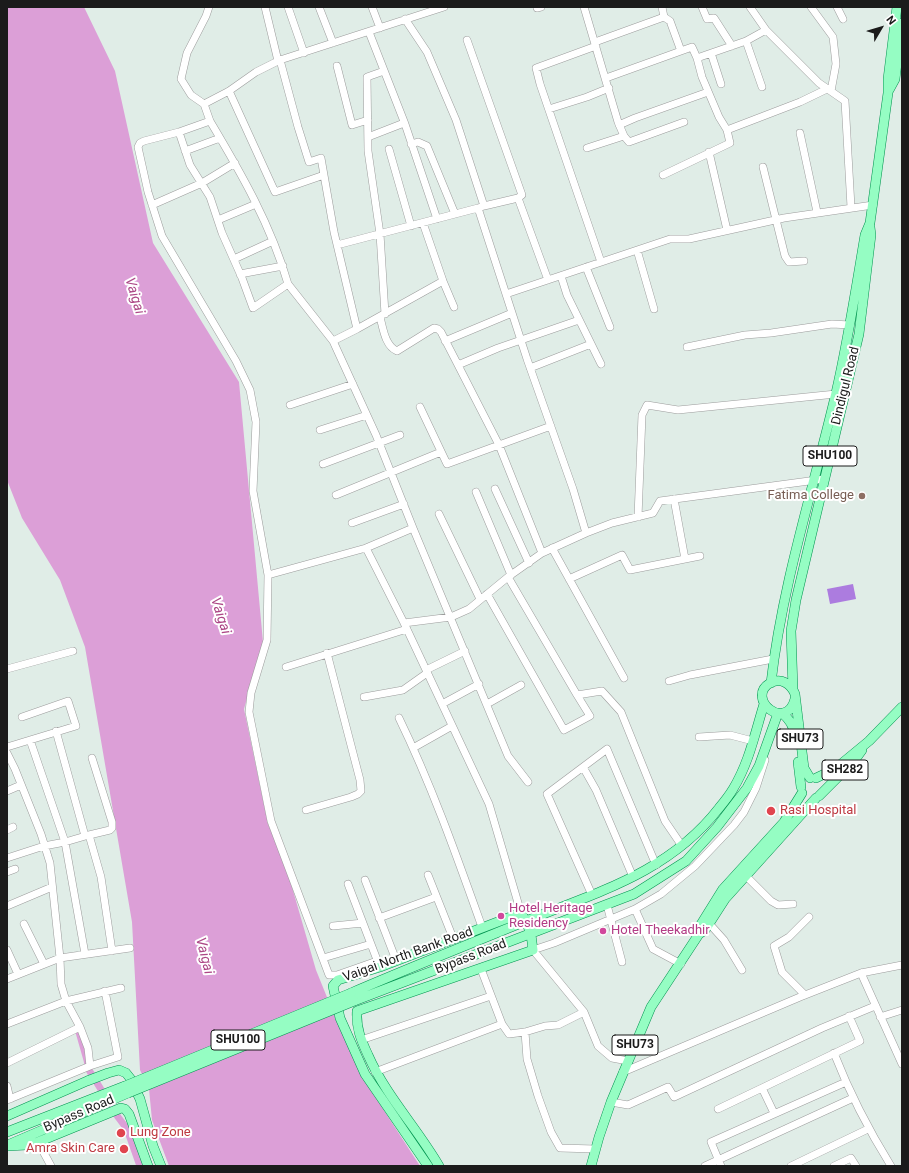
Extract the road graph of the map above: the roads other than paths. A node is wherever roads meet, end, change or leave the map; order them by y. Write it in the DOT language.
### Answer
graph roads {
  1 [pos="209,7"];
  2 [pos="265,7"];
  3 [pos="288,7"];
  4 [pos="319,7"];
  5 [pos="372,7"];
  6 [pos="444,7"];
  7 [pos="584,7"];
  8 [pos="662,7"];
  9 [pos="702,7"];
  10 [pos="750,7"];
  11 [pos="811,7"];
  12 [pos="837,7"];
  13 [pos="897,7"];
  14 [pos="425,10"];
  15 [pos="664,17"];
  16 [pos="843,18"];
  17 [pos="405,19"];
  18 [pos="902,23"];
  19 [pos="380,28"];
  20 [pos="766,30"];
  21 [pos="370,32"];
  22 [pos="467,40"];
  23 [pos="746,41"];
  24 [pos="333,43"];
  25 [pos="596,44"];
  26 [pos="732,46"];
  27 [pos="681,51"];
  28 [pos="304,53"];
  29 [pos="711,53"];
  30 [pos="697,58"];
  31 [pos="279,61"];
  32 [pos="337,66"];
  33 [pos="384,71"];
  34 [pos="606,78"];
  35 [pos="721,84"];
  36 [pos="762,87"];
  37 [pos="609,88"];
  38 [pos="829,90"];
  39 [pos="229,91"];
  40 [pos="708,92"];
  41 [pos="888,93"];
  42 [pos="204,104"];
  43 [pos="549,109"];
  44 [pos="368,120"];
  45 [pos="210,121"];
  46 [pos="684,122"];
  47 [pos="404,123"];
  48 [pos="619,125"];
  49 [pos="727,130"];
  50 [pos="179,132"];
  51 [pos="800,132"];
  52 [pos="624,136"];
  53 [pos="368,137"];
  54 [pos="220,138"];
  55 [pos="411,144"];
  56 [pos="587,148"];
  57 [pos="389,149"];
  58 [pos="185,151"];
  59 [pos="709,152"];
  60 [pos="235,163"];
  61 [pos="763,167"];
  62 [pos="324,175"];
  63 [pos="663,175"];
  64 [pos="202,183"];
  65 [pos="518,198"];
  66 [pos="256,204"];
  67 [pos="152,205"];
  68 [pos="873,205"];
  69 [pos="481,207"];
  70 [pos="851,207"];
  71 [pos="817,212"];
  72 [pos="455,214"];
  73 [pos="437,219"];
  74 [pos="218,220"];
  75 [pos="775,220"];
  76 [pos="423,223"];
  77 [pos="870,223"];
  78 [pos="411,226"];
  79 [pos="727,230"];
  80 [pos="380,234"];
  81 [pos="273,241"];
  82 [pos="337,245"];
  83 [pos="637,250"];
  84 [pos="234,259"];
  85 [pos="804,261"];
  86 [pos="602,262"];
  87 [pos="283,266"];
  88 [pos="586,267"];
  89 [pos="240,274"];
  90 [pos="561,276"];
  91 [pos="548,280"];
  92 [pos="443,281"];
  93 [pos="288,284"];
  94 [pos="506,294"];
  95 [pos="454,307"];
  96 [pos="654,309"];
  97 [pos="512,313"];
  98 [pos="383,315"];
  99 [pos="579,320"];
  100 [pos="850,325"];
  101 [pos="610,327"];
  102 [pos="357,329"];
  103 [pos="521,340"];
  104 [pos="333,341"];
  105 [pos="445,341"];
  106 [pos="591,344"];
  107 [pos="687,347"];
  108 [pos="601,364"];
  109 [pos="458,365"];
  110 [pos="530,368"];
  111 [pos="353,384"];
  112 [pos="836,394"];
  113 [pos="290,405"];
  114 [pos="420,407"];
  115 [pos="367,414"];
  116 [pos="551,426"];
  117 [pos="320,430"];
  118 [pos="400,435"];
  119 [pos="379,442"];
  120 [pos="499,445"];
  121 [pos="442,452"];
  122 [pos="323,464"];
  123 [pos="391,473"];
  124 [pos="824,479"];
  125 [pos="813,481"];
  126 [pos="495,489"];
  127 [pos="476,492"];
  128 [pos="336,495"];
  129 [pos="674,499"];
  130 [pos="404,504"];
  131 [pos="439,514"];
  132 [pos="638,517"];
  133 [pos="352,524"];
  134 [pos="413,528"];
  135 [pos="586,533"];
  136 [pos="366,548"];
  137 [pos="552,548"];
  138 [pos="542,553"];
  139 [pos="700,556"];
  140 [pos="685,559"];
  141 [pos="529,563"];
  142 [pos="268,575"];
  143 [pos="510,576"];
  144 [pos="569,579"];
  145 [pos="487,594"];
  146 [pos="480,599"];
  147 [pos="451,617"];
  148 [pos="405,626"];
  149 [pos="73,651"];
  150 [pos="465,652"];
  151 [pos="327,653"];
  152 [pos="773,659"];
  153 [pos="286,667"];
  154 [pos="7,669"];
  155 [pos="426,671"];
  156 [pos="624,678"];
  157 [pos="669,681"];
  158 [pos="770,683"];
  159 [pos="479,684"];
  160 [pos="521,685"];
  161 [pos="794,694"];
  162 [pos="578,696"];
  163 [pos="364,697"];
  164 [pos="442,704"];
  165 [pos="487,704"];
  166 [pos="764,704"];
  167 [pos="902,707"];
  168 [pos="780,713"];
  169 [pos="22,717"];
  170 [pos="399,718"];
  171 [pos="452,726"];
  172 [pos="56,731"];
  173 [pos="770,735"];
  174 [pos="699,737"];
  175 [pos="30,740"];
  176 [pos="753,741"];
  177 [pos="869,741"];
  178 [pos="7,747"];
  179 [pos="413,748"];
  180 [pos="7,753"];
  181 [pos="92,758"];
  182 [pos="583,767"];
  183 [pos="813,778"];
  184 [pos="528,782"];
  185 [pos="19,786"];
  186 [pos="802,790"];
  187 [pos="7,791"];
  188 [pos="818,797"];
  189 [pos="306,810"];
  190 [pos="87,836"];
  191 [pos="65,842"];
  192 [pos="682,846"];
  193 [pos="42,847"];
  194 [pos="7,858"];
  195 [pos="656,865"];
  196 [pos="15,869"];
  197 [pos="7,872"];
  198 [pos="428,875"];
  199 [pos="746,876"];
  200 [pos="633,877"];
  201 [pos="365,880"];
  202 [pos="348,884"];
  203 [pos="50,888"];
  204 [pos="592,895"];
  205 [pos="436,897"];
  206 [pos="793,904"];
  207 [pos="607,905"];
  208 [pos="7,906"];
  209 [pos="635,910"];
  210 [pos="524,916"];
  211 [pos="810,917"];
  212 [pos="379,918"];
  213 [pos="611,919"];
  214 [pos="707,921"];
  215 [pos="363,923"];
  216 [pos="24,924"];
  217 [pos="334,926"];
  218 [pos="482,928"];
  219 [pos="531,934"];
  220 [pos="453,938"];
  221 [pos="371,944"];
  222 [pos="130,948"];
  223 [pos="7,950"];
  224 [pos="533,950"];
  225 [pos="112,951"];
  226 [pos="85,954"];
  227 [pos="58,958"];
  228 [pos="323,958"];
  229 [pos="396,960"];
  230 [pos="622,962"];
  231 [pos="44,964"];
  232 [pos="378,964"];
  233 [pos="681,964"];
  234 [pos="902,965"];
  235 [pos="481,969"];
  236 [pos="742,970"];
  237 [pos="861,973"];
  238 [pos="18,974"];
  239 [pos="7,979"];
  240 [pos="121,988"];
  241 [pos="105,991"];
  242 [pos="805,995"];
  243 [pos="491,996"];
  244 [pos="352,997"];
  245 [pos="64,1002"];
  246 [pos="875,1006"];
  247 [pos="902,1010"];
  248 [pos="584,1012"];
  249 [pos="849,1016"];
  250 [pos="880,1017"];
  251 [pos="7,1024"];
  252 [pos="502,1024"];
  253 [pos="78,1028"];
  254 [pos="525,1032"];
  255 [pos="361,1040"];
  256 [pos="834,1053"];
  257 [pos="628,1061"];
  258 [pos="7,1063"];
  259 [pos="902,1064"];
  260 [pos="88,1067"];
  261 [pos="375,1072"];
  262 [pos="623,1072"];
  263 [pos="846,1082"];
  264 [pos="7,1086"];
  265 [pos="762,1088"];
  266 [pos="107,1098"];
  267 [pos="853,1098"];
  268 [pos="8,1100"];
  269 [pos="611,1102"];
  270 [pos="718,1109"];
  271 [pos="774,1113"];
  272 [pos="7,1116"];
  273 [pos="868,1129"];
  274 [pos="7,1132"];
  275 [pos="38,1142"];
  276 [pos="7,1145"];
  277 [pos="595,1149"];
  278 [pos="720,1163"];
  279 [pos="51,1166"];
  280 [pos="148,1166"];
  281 [pos="161,1166"];
  282 [pos="428,1166"];
  283 [pos="439,1166"];
  284 [pos="591,1166"];
  285 [pos="706,1166"];
  286 [pos="791,1166"];
  287 [pos="834,1166"];
  288 [pos="856,1166"];
  289 [pos="891,1166"];
  1 -- 42 [label="street"];
  2 -- 31 [label="street"];
  3 -- 28 [label="street"];
  4 -- 24 [label="street"];
  5 -- 19 [label="street"];
  6 -- 14 [label="street"];
  7 -- 25 [label="street"];
  8 -- 15 [label="street"];
  9 -- 26 [label="street"];
  10 -- 20 [label="street"];
  11 -- 38 [label="street"];
  12 -- 16 [label="street"];
  13 -- 41 [label="main road, Dindigul Road / SHU100"];
  14 -- 17 [label="street"];
  15 -- 25 [label="street"];
  15 -- 27 [label="street"];
  17 -- 19 [label="street"];
  17 -- 69 [label="street"];
  18 -- 41 [label="main road, Dindigul Road / SHU100"];
  19 -- 21 [label="street"];
  20 -- 23 [label="street"];
  20 -- 38 [label="street"];
  21 -- 24 [label="street"];
  21 -- 33 [label="street"];
  22 -- 65 [label="street"];
  23 -- 26 [label="street"];
  23 -- 36 [label="street"];
  24 -- 28 [label="street"];
  25 -- 34 [label="street"];
  25 -- 43 [label="street"];
  26 -- 29 [label="street"];
  27 -- 30 [label="street"];
  27 -- 34 [label="street"];
  28 -- 31 [label="street"];
  29 -- 30 [label="street"];
  29 -- 35 [label="street"];
  30 -- 40 [label="street"];
  31 -- 39 [label="street"];
  31 -- 62 [label="street"];
  32 -- 44 [label="street"];
  33 -- 44 [label="street"];
  33 -- 47 [label="street"];
  34 -- 37 [label="street"];
  37 -- 43 [label="street"];
  37 -- 48 [label="street"];
  38 -- 49 [label="street"];
  38 -- 70 [label="street"];
  39 -- 42 [label="street"];
  39 -- 62 [label="street"];
  40 -- 48 [label="street"];
  40 -- 49 [label="street"];
  41 -- 68 [label="main road, Dindigul Road / SHU100"];
  42 -- 45 [label="street"];
  43 -- 86 [label="street"];
  44 -- 53 [label="street"];
  45 -- 50 [label="street"];
  45 -- 54 [label="street"];
  46 -- 52 [label="street"];
  47 -- 53 [label="street"];
  47 -- 55 [label="street"];
  48 -- 52 [label="street"];
  49 -- 59 [label="street"];
  50 -- 58 [label="street"];
  50 -- 67 [label="street"];
  51 -- 71 [label="street"];
  52 -- 56 [label="street"];
  53 -- 80 [label="street"];
  54 -- 58 [label="street"];
  54 -- 60 [label="street"];
  55 -- 72 [label="street"];
  55 -- 73 [label="street"];
  57 -- 78 [label="street"];
  58 -- 64 [label="street"];
  59 -- 63 [label="street"];
  59 -- 79 [label="street"];
  60 -- 64 [label="street"];
  60 -- 66 [label="street"];
  61 -- 75 [label="street"];
  62 -- 82 [label="street"];
  64 -- 67 [label="street"];
  64 -- 74 [label="street"];
  65 -- 69 [label="street"];
  65 -- 91 [label="street"];
  66 -- 74 [label="street"];
  66 -- 81 [label="street"];
  67 -- 142 [label="street"];
  68 -- 70 [label="street"];
  68 -- 77 [label="main road, Dindigul Road / SHU100"];
  69 -- 72 [label="street"];
  69 -- 94 [label="street"];
  70 -- 71 [label="street"];
  71 -- 75 [label="street"];
  72 -- 73 [label="street"];
  73 -- 76 [label="street"];
  74 -- 84 [label="street"];
  75 -- 79 [label="street"];
  75 -- 85 [label="street"];
  76 -- 78 [label="street"];
  76 -- 92 [label="street"];
  77 -- 100 [label="main road, Dindigul Road / SHU100"];
  77 -- 124 [label="main road, Dindigul Road / SHU100"];
  78 -- 80 [label="street"];
  79 -- 83 [label="street"];
  80 -- 82 [label="street"];
  80 -- 98 [label="street"];
  81 -- 84 [label="street"];
  81 -- 87 [label="street"];
  82 -- 102 [label="street"];
  83 -- 86 [label="street"];
  83 -- 96 [label="street"];
  84 -- 89 [label="street"];
  86 -- 88 [label="street"];
  87 -- 89 [label="street"];
  87 -- 93 [label="street"];
  88 -- 90 [label="street"];
  88 -- 101 [label="street"];
  89 -- 93 [label="street"];
  90 -- 91 [label="street"];
  90 -- 99 [label="street"];
  91 -- 94 [label="street"];
  92 -- 95 [label="street"];
  92 -- 98 [label="street"];
  93 -- 104 [label="street"];
  94 -- 97 [label="street"];
  97 -- 103 [label="street"];
  97 -- 105 [label="street"];
  98 -- 102 [label="street"];
  98 -- 105 [label="street"];
  99 -- 103 [label="street"];
  99 -- 106 [label="street"];
  100 -- 107 [label="street"];
  100 -- 112 [label="main road, Dindigul Road / SHU100"];
  102 -- 104 [label="street"];
  103 -- 109 [label="street"];
  103 -- 110 [label="street"];
  104 -- 111 [label="street"];
  105 -- 109 [label="street"];
  106 -- 108 [label="street"];
  106 -- 110 [label="street"];
  109 -- 120 [label="street"];
  110 -- 116 [label="street"];
  111 -- 113 [label="street"];
  111 -- 115 [label="street"];
  112 -- 125 [label="main road, Dindigul Road / SHU100"];
  112 -- 132 [label="street"];
  114 -- 121 [label="street"];
  115 -- 117 [label="street"];
  115 -- 119 [label="street"];
  116 -- 120 [label="street"];
  116 -- 135 [label="street"];
  118 -- 119 [label="street"];
  119 -- 122 [label="street"];
  119 -- 123 [label="street"];
  120 -- 121 [label="street"];
  120 -- 138 [label="street"];
  121 -- 123 [label="street"];
  123 -- 128 [label="street"];
  123 -- 130 [label="street"];
  124 -- 125 [label="street"];
  124 -- 161 [label="main road, Dindigul Road / SHU100"];
  125 -- 129 [label="street"];
  125 -- 152 [label="main road, Dindigul Road / SHU100"];
  126 -- 141 [label="street"];
  127 -- 143 [label="street"];
  129 -- 132 [label="street"];
  129 -- 140 [label="street"];
  130 -- 133 [label="street"];
  130 -- 134 [label="street"];
  131 -- 146 [label="street"];
  132 -- 135 [label="street"];
  134 -- 136 [label="street"];
  134 -- 147 [label="street"];
  135 -- 137 [label="street"];
  136 -- 142 [label="street"];
  136 -- 148 [label="street"];
  137 -- 138 [label="street"];
  137 -- 144 [label="street"];
  138 -- 141 [label="street"];
  139 -- 140 [label="street"];
  140 -- 144 [label="street"];
  141 -- 143 [label="street"];
  142 -- 228 [label="street"];
  143 -- 145 [label="street"];
  143 -- 162 [label="street"];
  144 -- 156 [label="street"];
  145 -- 146 [label="street"];
  145 -- 162 [label="street"];
  146 -- 147 [label="street"];
  147 -- 148 [label="street"];
  147 -- 150 [label="street"];
  148 -- 151 [label="street"];
  148 -- 155 [label="street"];
  149 -- 154 [label="street"];
  150 -- 155 [label="street"];
  150 -- 159 [label="street"];
  151 -- 153 [label="street"];
  151 -- 189 [label="street"];
  152 -- 157 [label="street"];
  152 -- 158 [label="main road, Dindigul Road / SHU100"];
  155 -- 163 [label="street"];
  155 -- 164 [label="street"];
  158 -- 161 [label="main road"];
  158 -- 166 [label="main road, SHU100"];
  159 -- 164 [label="street"];
  159 -- 165 [label="street"];
  160 -- 165 [label="street"];
  161 -- 168 [label="main road, SHU100"];
  161 -- 183 [label="main road, SHU73"];
  162 -- 192 [label="street"];
  164 -- 171 [label="street"];
  165 -- 184 [label="street"];
  166 -- 168 [label="main road"];
  166 -- 176 [label="main road, Bypass Road / SHU100"];
  167 -- 177 [label="main road, SH282"];
  168 -- 173 [label="main road, Bypass Road / SHU100"];
  168 -- 186 [label="main road, SHU73"];
  169 -- 172 [label="street"];
  170 -- 179 [label="street"];
  171 -- 179 [label="street"];
  171 -- 210 [label="street"];
  172 -- 175 [label="street"];
  172 -- 190 [label="street"];
  173 -- 207 [label="main road, Bypass Road / SHU100"];
  173 -- 209 [label="street"];
  174 -- 176 [label="street"];
  175 -- 178 [label="street"];
  175 -- 191 [label="street"];
  176 -- 192 [label="main road, Bypass Road / SHU100"];
  177 -- 183 [label="main road, SH282"];
  177 -- 188 [label="main road, SH282"];
  179 -- 218 [label="street"];
  180 -- 185 [label="street"];
  181 -- 190 [label="street"];
  182 -- 195 [label="street"];
  182 -- 200 [label="street"];
  182 -- 204 [label="street"];
  183 -- 186 [label="main road, SHU73"];
  183 -- 188 [label="main road, SHU73"];
  185 -- 187 [label="street"];
  185 -- 193 [label="street"];
  186 -- 188 [label="main road"];
  186 -- 214 [label="main road, SHU73"];
  188 -- 199 [label="main road, SHU73"];
  190 -- 191 [label="street"];
  190 -- 225 [label="street"];
  191 -- 193 [label="street"];
  191 -- 226 [label="street"];
  192 -- 195 [label="main road, Bypass Road / SHU100"];
  193 -- 194 [label="street"];
  193 -- 203 [label="street"];
  195 -- 200 [label="main road, Bypass Road / SHU100"];
  196 -- 197 [label="street"];
  198 -- 205 [label="street"];
  199 -- 206 [label="street"];
  199 -- 214 [label="main road, SHU73"];
  200 -- 204 [label="main road, Bypass Road / SHU100"];
  201 -- 212 [label="street"];
  202 -- 215 [label="street"];
  203 -- 208 [label="street"];
  203 -- 227 [label="street"];
  204 -- 210 [label="main road, Bypass Road / SHU100"];
  205 -- 212 [label="street"];
  205 -- 220 [label="street"];
  207 -- 213 [label="street"];
  207 -- 219 [label="main road, Bypass Road / SHU100"];
  209 -- 213 [label="street"];
  209 -- 233 [label="street"];
  210 -- 218 [label="main road, Vaigai North Bank Road"];
  210 -- 219 [label="main road"];
  210 -- 244 [label="main road, Bypass Road / SHU100"];
  211 -- 242 [label="street"];
  212 -- 229 [label="street"];
  213 -- 224 [label="street"];
  213 -- 230 [label="street"];
  214 -- 233 [label="main road, SHU73"];
  214 -- 236 [label="street"];
  215 -- 217 [label="street"];
  215 -- 221 [label="street"];
  216 -- 231 [label="street"];
  218 -- 220 [label="main road, Vaigai North Bank Road"];
  219 -- 224 [label="main road"];
  219 -- 244 [label="main road, Bypass Road / SHU100"];
  220 -- 229 [label="main road, Vaigai North Bank Road"];
  221 -- 228 [label="street"];
  221 -- 232 [label="street"];
  222 -- 225 [label="street"];
  223 -- 238 [label="street"];
  224 -- 235 [label="main road"];
  224 -- 248 [label="street"];
  225 -- 226 [label="street"];
  226 -- 227 [label="street"];
  227 -- 231 [label="street"];
  227 -- 245 [label="street"];
  228 -- 232 [label="street"];
  229 -- 232 [label="main road, Vaigai North Bank Road"];
  231 -- 238 [label="street"];
  232 -- 282 [label="main road, Vaigai North Bank Road"];
  233 -- 257 [label="main road, SHU73"];
  234 -- 237 [label="street"];
  235 -- 243 [label="street"];
  235 -- 255 [label="main road"];
  237 -- 242 [label="street"];
  237 -- 246 [label="street"];
  238 -- 239 [label="street"];
  240 -- 241 [label="street"];
  241 -- 245 [label="street"];
  241 -- 260 [label="street"];
  242 -- 262 [label="street"];
  243 -- 252 [label="street"];
  243 -- 255 [label="street"];
  244 -- 266 [label="main road, Bypass Road / SHU100, bridge"];
  245 -- 251 [label="street"];
  245 -- 253 [label="street"];
  246 -- 249 [label="street"];
  246 -- 250 [label="street"];
  247 -- 250 [label="street"];
  248 -- 254 [label="street"];
  248 -- 257 [label="street"];
  249 -- 256 [label="street"];
  249 -- 269 [label="street"];
  250 -- 259 [label="street"];
  252 -- 254 [label="street"];
  252 -- 261 [label="street"];
  253 -- 258 [label="street"];
  253 -- 260 [label="street"];
  254 -- 277 [label="street"];
  255 -- 261 [label="main road"];
  256 -- 263 [label="street"];
  256 -- 265 [label="street"];
  257 -- 262 [label="main road, SHU73"];
  260 -- 268 [label="street"];
  261 -- 283 [label="main road"];
  262 -- 269 [label="main road, SHU73"];
  263 -- 267 [label="street"];
  263 -- 271 [label="street"];
  264 -- 268 [label="street"];
  265 -- 270 [label="street"];
  265 -- 271 [label="street"];
  266 -- 274 [label="main road, Bypass Road / SHU100"];
  266 -- 276 [label="main road, Bypass Road / SHU100"];
  267 -- 273 [label="street"];
  267 -- 278 [label="street"];
  269 -- 277 [label="main road, SHU73"];
  271 -- 278 [label="street"];
  272 -- 281 [label="main road"];
  273 -- 286 [label="street"];
  273 -- 289 [label="street"];
  275 -- 276 [label="main road"];
  275 -- 279 [label="street"];
  275 -- 280 [label="main road"];
  277 -- 284 [label="main road, SHU73"];
  278 -- 285 [label="street"];
  287 -- 288 [label="street"];
}
